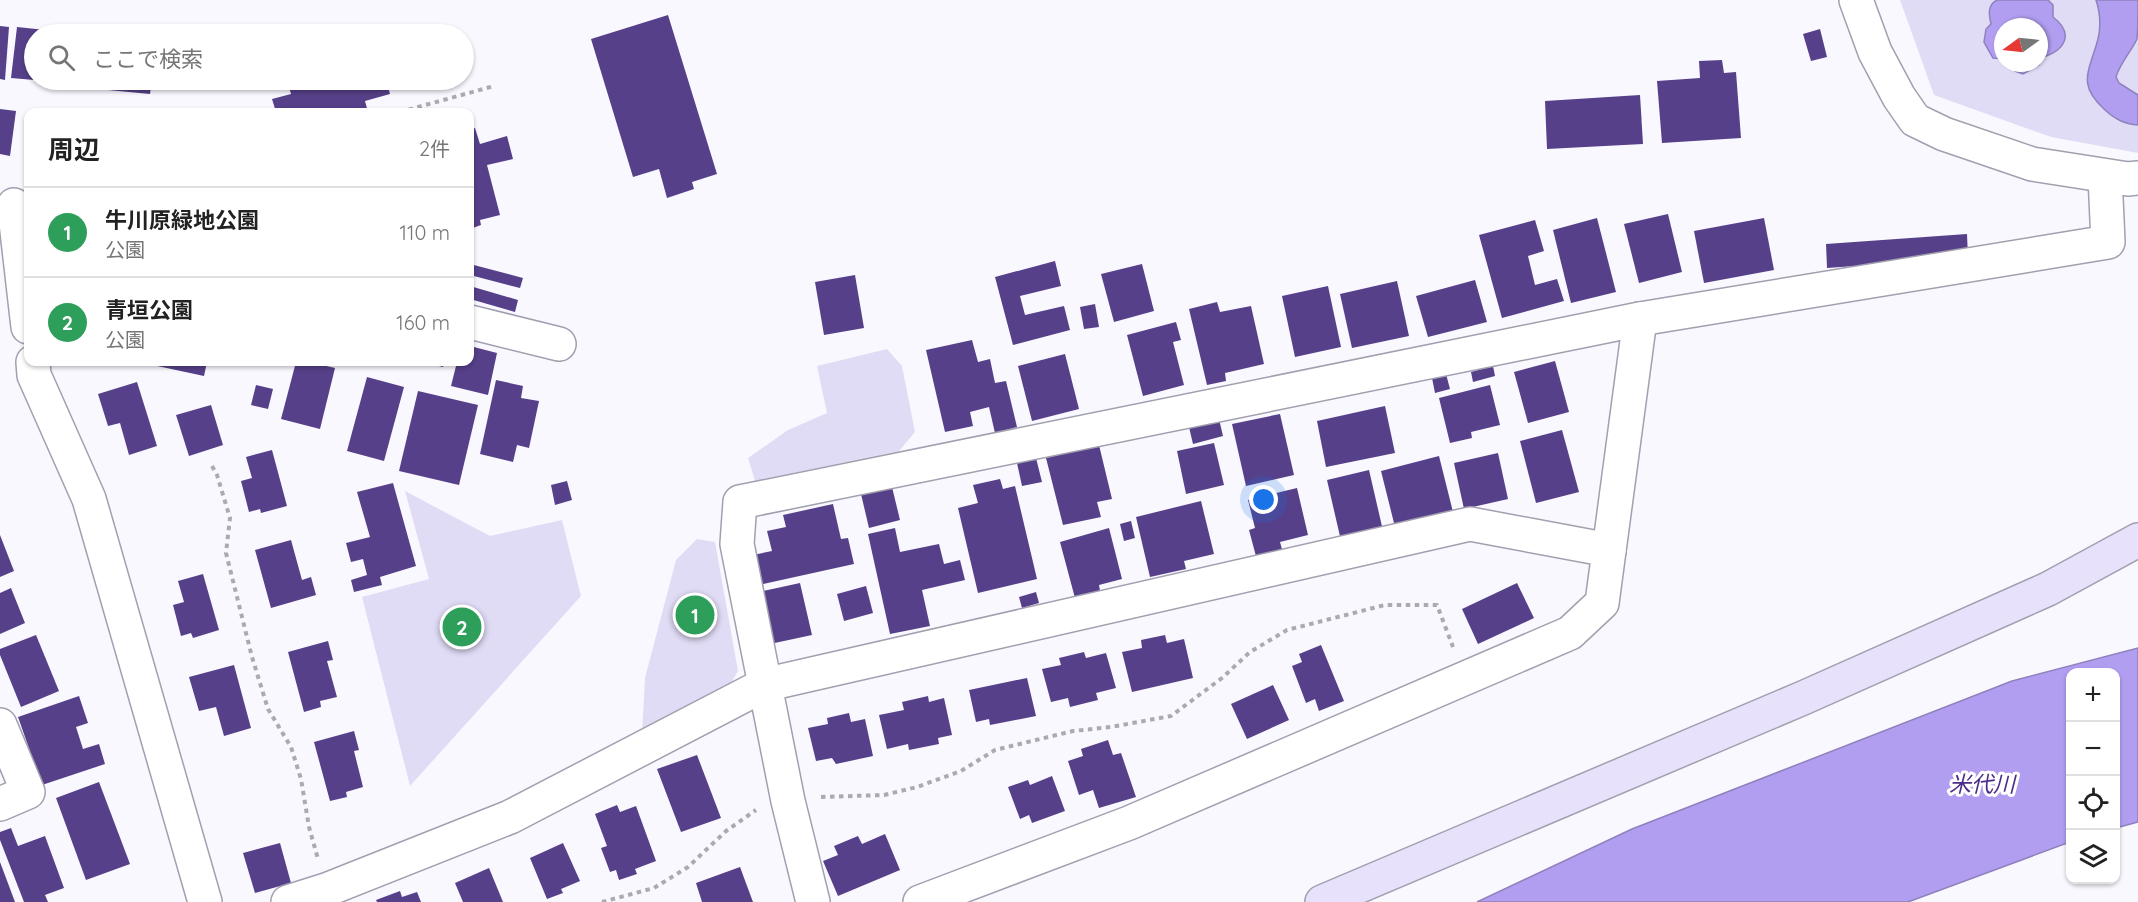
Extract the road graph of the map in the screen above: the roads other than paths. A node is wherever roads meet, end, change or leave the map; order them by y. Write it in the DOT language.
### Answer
graph roads {
  1 [pos="1856,0"];
  2 [pos="2105,176"];
  3 [pos="2138,178"];
  4 [pos="14,207"];
  5 [pos="24,293"];
  6 [pos="1640,319"];
  7 [pos="474,323"];
  8 [pos="559,344"];
  9 [pos="33,366"];
  10 [pos="2138,540"];
  11 [pos="1609,550"];
  12 [pos="764,685"];
  13 [pos="0,725"];
  14 [pos="0,804"];
  15 [pos="205,902"];
  16 [pos="288,902"];
  17 [pos="813,902"];
  18 [pos="920,902"];
  19 [pos="1322,902"];
  1 -- 2 [label="street"];
  2 -- 3 [label="street"];
  2 -- 6 [label="street"];
  4 -- 5 [label="street"];
  6 -- 11 [label="street"];
  6 -- 12 [label="street"];
  7 -- 8 [label="street"];
  9 -- 15 [label="street"];
  10 -- 19 [label="street"];
  11 -- 12 [label="street"];
  11 -- 18 [label="street"];
  12 -- 16 [label="street"];
  12 -- 17 [label="street"];
  13 -- 14 [label="street"];
}
